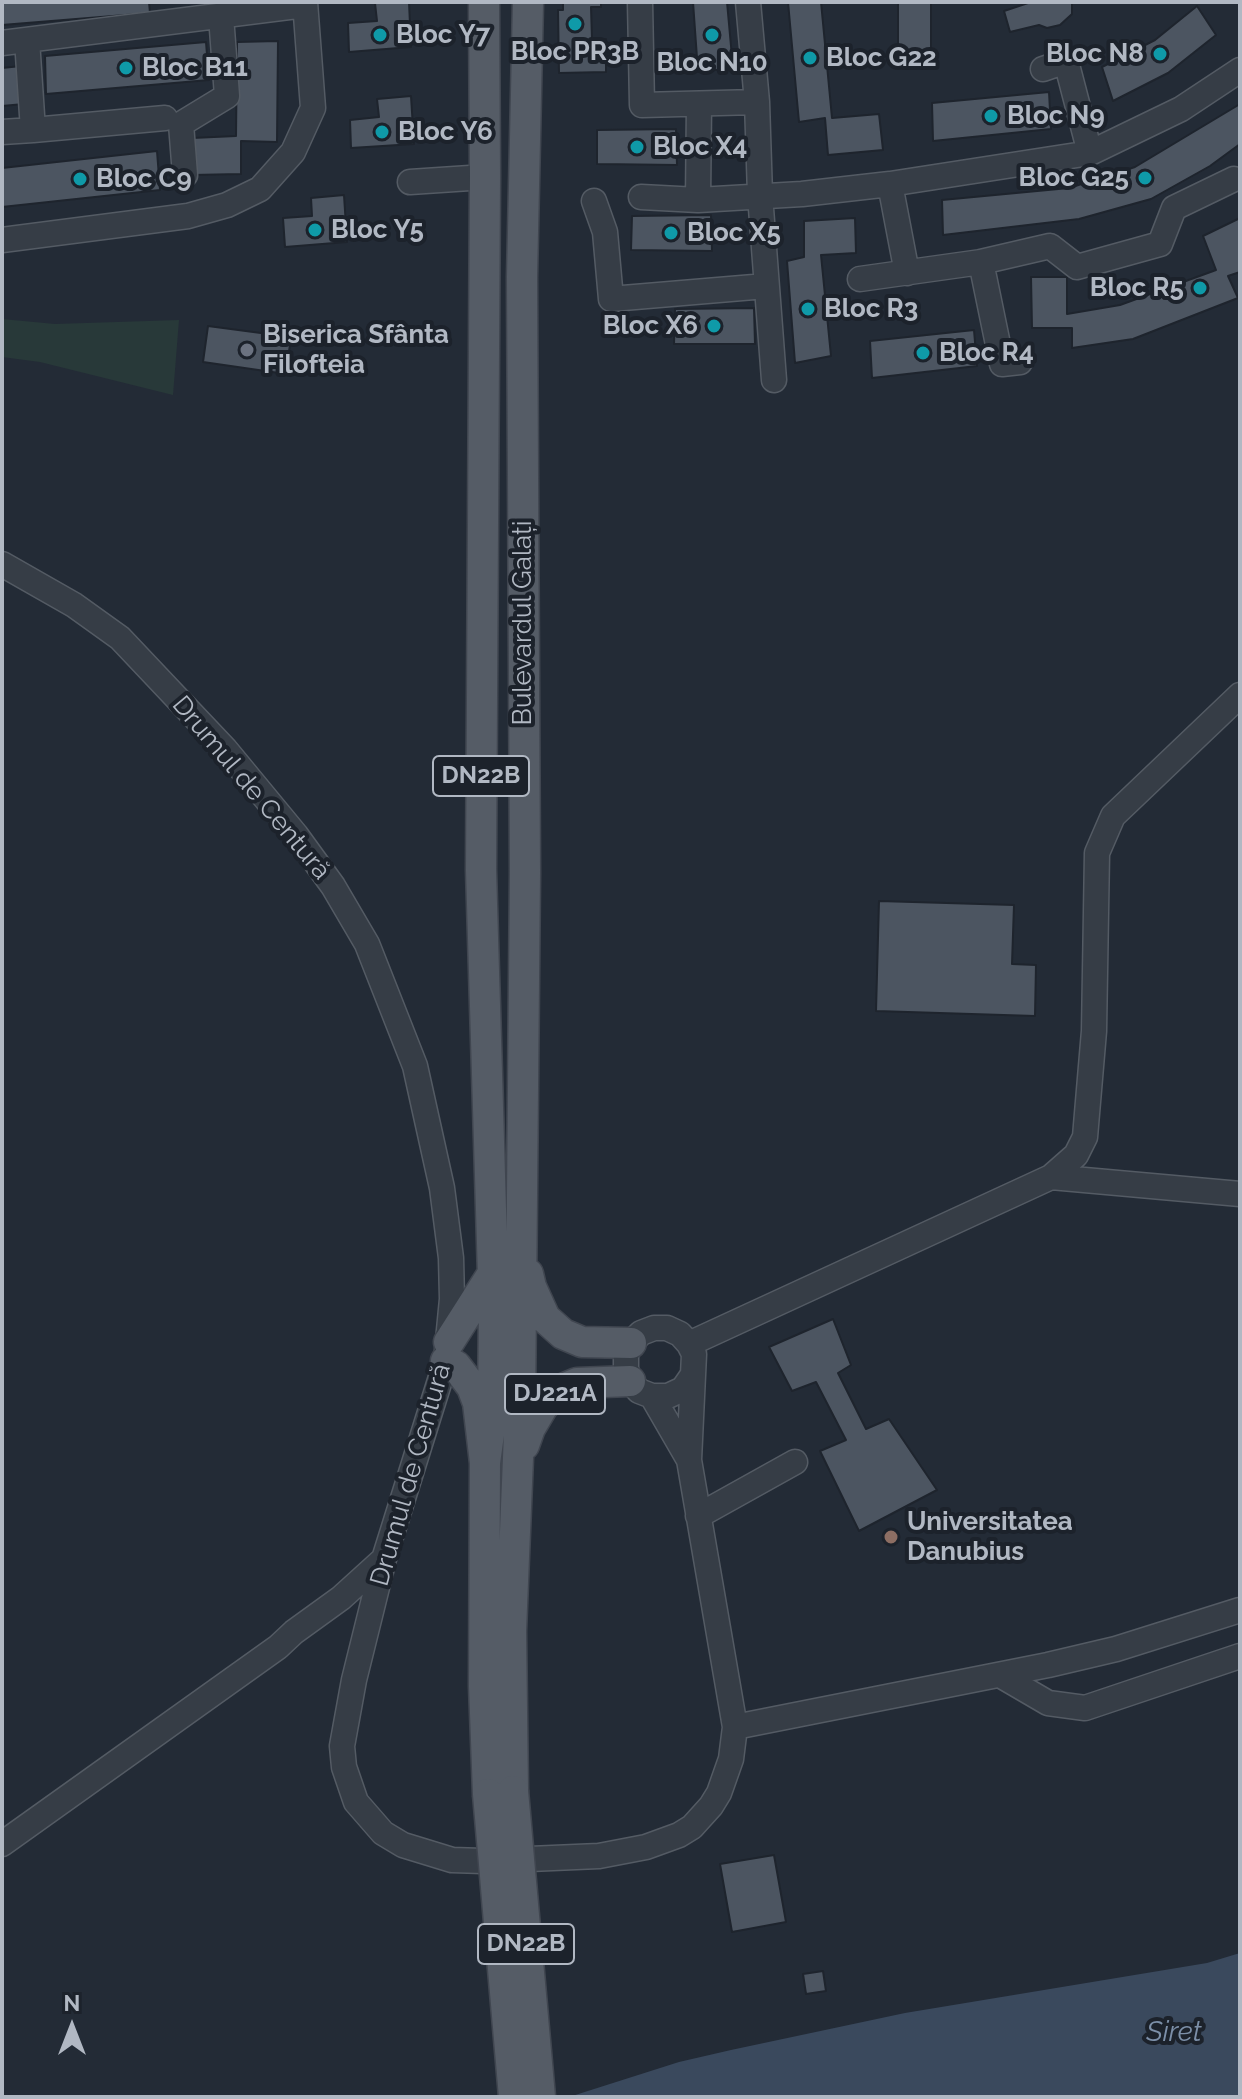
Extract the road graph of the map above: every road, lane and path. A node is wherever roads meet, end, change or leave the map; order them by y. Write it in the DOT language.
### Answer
graph roads {
  1 [pos="484,2"];
  2 [pos="528,2"];
  3 [pos="640,2"];
  4 [pos="748,2"];
  5 [pos="305,4"];
  6 [pos="221,16"];
  7 [pos="27,40"];
  8 [pos="2,43"];
  9 [pos="1064,61"];
  10 [pos="1240,70"];
  11 [pos="757,102"];
  12 [pos="699,104"];
  13 [pos="165,118"];
  14 [pos="33,130"];
  15 [pos="2,132"];
  16 [pos="1090,153"];
  17 [pos="185,175"];
  18 [pos="485,177"];
  19 [pos="410,182"];
  20 [pos="1238,182"];
  21 [pos="890,184"];
  22 [pos="760,195"];
  23 [pos="641,197"];
  24 [pos="698,200"];
  25 [pos="594,201"];
  26 [pos="2,240"];
  27 [pos="981,262"];
  28 [pos="907,273"];
  29 [pos="522,277"];
  30 [pos="484,278"];
  31 [pos="860,279"];
  32 [pos="766,286"];
  33 [pos="1020,362"];
  34 [pos="774,380"];
  35 [pos="2,564"];
  36 [pos="1240,695"];
  37 [pos="1051,1177"];
  38 [pos="1240,1194"];
  39 [pos="521,1240"];
  40 [pos="493,1273"];
  41 [pos="631,1343"];
  42 [pos="689,1344"];
  43 [pos="447,1352"];
  44 [pos="692,1376"];
  45 [pos="641,1389"];
  46 [pos="689,1460"];
  47 [pos="519,1462"];
  48 [pos="795,1462"];
  49 [pos="485,1463"];
  50 [pos="698,1516"];
  51 [pos="384,1559"];
  52 [pos="1240,1610"];
  53 [pos="1240,1656"];
  54 [pos="1000,1675"];
  55 [pos="735,1727"];
  56 [pos="500,1792"];
  57 [pos="2,1844"];
  58 [pos="514,2097"];
  59 [pos="540,2097"];
  1 -- 18 [label="main road, Bulevardul Galați / DN22B"];
  2 -- 29 [label="main road, Bulevardul Galați / DN22B"];
  3 -- 12 [label="street"];
  4 -- 11 [label="street"];
  5 -- 6 [label="street"];
  5 -- 26 [label="street"];
  6 -- 7 [label="street"];
  6 -- 17 [label="street"];
  7 -- 8 [label="street"];
  7 -- 14 [label="street"];
  9 -- 16 [label="street"];
  10 -- 16 [label="street"];
  11 -- 12 [label="street"];
  11 -- 22 [label="street"];
  12 -- 24 [label="street"];
  13 -- 14 [label="street"];
  14 -- 15 [label="street"];
  16 -- 21 [label="street"];
  18 -- 19 [label="street"];
  18 -- 30 [label="main road, Bulevardul Galați / DN22B"];
  20 -- 27 [label="street"];
  21 -- 22 [label="street"];
  21 -- 28 [label="street"];
  22 -- 24 [label="street"];
  22 -- 32 [label="street"];
  23 -- 24 [label="street"];
  25 -- 32 [label="street"];
  27 -- 28 [label="street"];
  27 -- 33 [label="street"];
  28 -- 31 [label="street"];
  29 -- 30 [label="main road"];
  29 -- 39 [label="main road, Bulevardul Galați / DN22B"];
  30 -- 40 [label="main road, Bulevardul Galați / DN22B"];
  32 -- 34 [label="street"];
  35 -- 43 [label="street, Drumul de Centură"];
  36 -- 37 [label="street"];
  37 -- 38 [label="street"];
  37 -- 42 [label="street"];
  39 -- 41 [label="main road, DJ221A"];
  39 -- 47 [label="main road, Bulevardul Galați / DN22B"];
  40 -- 43 [label="main road"];
  40 -- 49 [label="main road, Bulevardul Galați / DN22B"];
  41 -- 42 [label="street, DJ221A"];
  41 -- 45 [label="street, DJ221A"];
  42 -- 44 [label="street, Drumul de Centură"];
  43 -- 49 [label="main road"];
  43 -- 51 [label="street, Drumul de Centură"];
  44 -- 45 [label="street, DJ221A"];
  44 -- 46 [label="street, Drumul de Centură"];
  45 -- 46 [label="street, Drumul de Centură"];
  45 -- 47 [label="main road, DJ221A"];
  46 -- 50 [label="street, Drumul de Centură"];
  47 -- 56 [label="main road, DN22B"];
  48 -- 50 [label="street"];
  49 -- 56 [label="main road, DN22B"];
  50 -- 55 [label="street, Drumul de Centură"];
  51 -- 55 [label="street, Drumul de Centură"];
  51 -- 57 [label="street"];
  52 -- 54 [label="street"];
  53 -- 54 [label="street"];
  54 -- 55 [label="street"];
  56 -- 58 [label="main road, DN22B, bridge"];
  56 -- 59 [label="main road, DN22B, bridge"];
}
